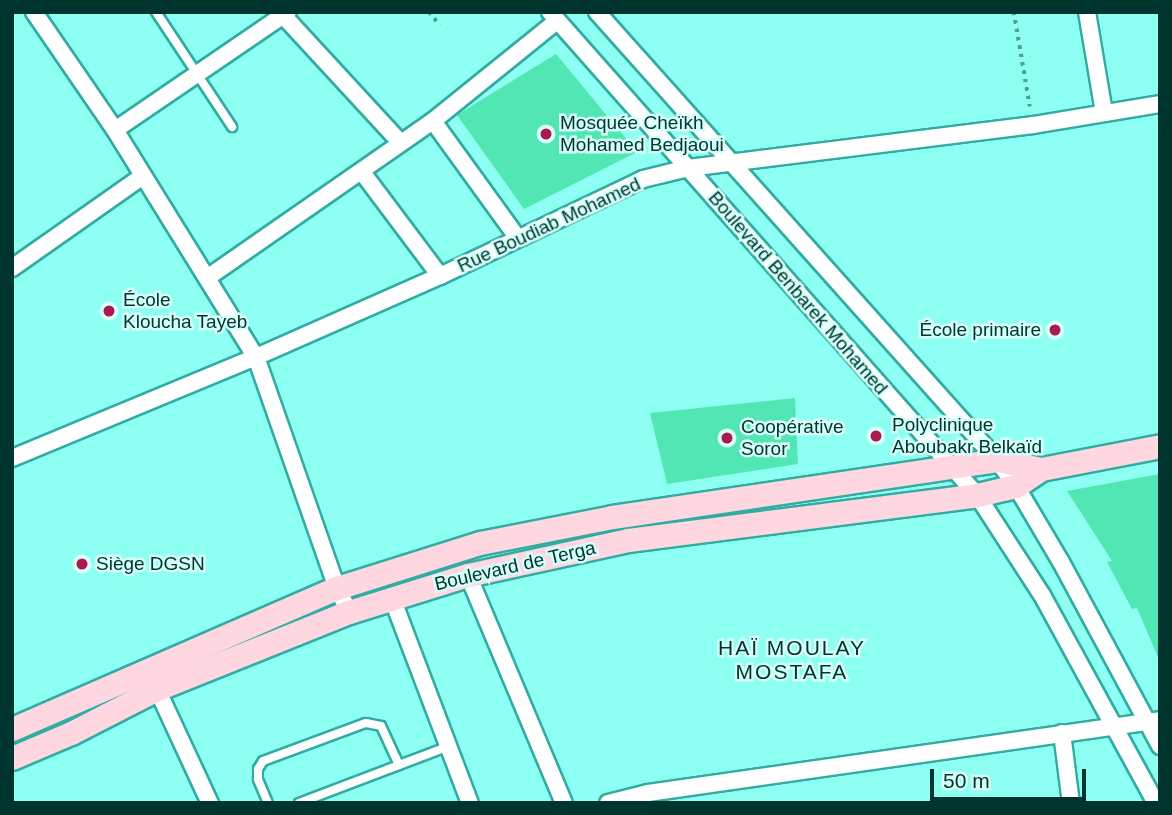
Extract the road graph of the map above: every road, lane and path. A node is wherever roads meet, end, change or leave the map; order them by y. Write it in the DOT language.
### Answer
graph roads {
  1 [pos="34,12"];
  2 [pos="156,12"];
  3 [pos="429,12"];
  4 [pos="597,12"];
  5 [pos="1014,12"];
  6 [pos="1087,12"];
  7 [pos="284,13"];
  8 [pos="554,17"];
  9 [pos="440,25"];
  10 [pos="198,75"];
  11 [pos="1160,104"];
  12 [pos="1104,113"];
  13 [pos="433,121"];
  14 [pos="1033,125"];
  15 [pos="232,127"];
  16 [pos="115,130"];
  17 [pos="401,143"];
  18 [pos="729,163"];
  19 [pos="688,168"];
  20 [pos="362,172"];
  21 [pos="143,176"];
  22 [pos="517,237"];
  23 [pos="12,268"];
  24 [pos="440,276"];
  25 [pos="207,278"];
  26 [pos="256,358"];
  27 [pos="1160,446"];
  28 [pos="12,458"];
  29 [pos="997,460"];
  30 [pos="954,469"];
  31 [pos="1041,469"];
  32 [pos="1016,486"];
  33 [pos="977,495"];
  34 [pos="468,575"];
  35 [pos="337,588"];
  36 [pos="392,598"];
  37 [pos="349,612"];
  38 [pos="157,689"];
  39 [pos="1153,721"];
  40 [pos="1114,727"];
  41 [pos="12,729"];
  42 [pos="1062,733"];
  43 [pos="449,746"];
  44 [pos="1160,746"];
  45 [pos="12,758"];
  46 [pos="400,765"];
  47 [pos="210,803"];
  48 [pos="268,803"];
  49 [pos="299,803"];
  50 [pos="470,803"];
  51 [pos="564,803"];
  52 [pos="608,803"];
  53 [pos="1072,803"];
  54 [pos="1156,803"];
  1 -- 16 [label="street"];
  2 -- 10 [label="lane"];
  3 -- 9 [label="path"];
  4 -- 18 [label="street, Boulevard Benbarek Mohamed"];
  5 -- 14 [label="path"];
  6 -- 12 [label="street"];
  7 -- 10 [label="street"];
  7 -- 17 [label="street"];
  8 -- 13 [label="street"];
  8 -- 19 [label="street, Boulevard Benbarek Mohamed"];
  10 -- 15 [label="lane"];
  10 -- 16 [label="street"];
  11 -- 12 [label="street, Rue Boudiab Mohamed"];
  12 -- 14 [label="street, Rue Boudiab Mohamed"];
  13 -- 17 [label="street"];
  13 -- 22 [label="street"];
  14 -- 18 [label="street, Rue Boudiab Mohamed"];
  16 -- 21 [label="street"];
  17 -- 20 [label="street"];
  18 -- 19 [label="street, Rue Boudiab Mohamed"];
  18 -- 29 [label="street, Boulevard Benbarek Mohamed"];
  19 -- 22 [label="street, Rue Boudiab Mohamed"];
  19 -- 30 [label="street, Boulevard Benbarek Mohamed"];
  20 -- 24 [label="street"];
  20 -- 25 [label="street"];
  21 -- 23 [label="street"];
  21 -- 25 [label="street"];
  22 -- 24 [label="street, Rue Boudiab Mohamed"];
  24 -- 26 [label="street, Rue Boudiab Mohamed"];
  25 -- 26 [label="street"];
  26 -- 28 [label="street, Rue Boudiab Mohamed"];
  26 -- 35 [label="street"];
  27 -- 31 [label="main road, Boulevard de Terga"];
  29 -- 30 [label="main road, Boulevard de Terga"];
  29 -- 31 [label="main road, Boulevard de Terga"];
  29 -- 32 [label="street, Boulevard Benbarek Mohamed"];
  30 -- 33 [label="street, Boulevard Benbarek Mohamed"];
  30 -- 35 [label="main road, Boulevard de Terga"];
  31 -- 32 [label="main road, Boulevard de Terga"];
  32 -- 33 [label="main road, Boulevard de Terga"];
  32 -- 39 [label="street, Boulevard Benbarek Mohamed"];
  33 -- 34 [label="main road, Boulevard de Terga"];
  33 -- 40 [label="street, Boulevard Benbarek Mohamed"];
  34 -- 36 [label="main road, Boulevard de Terga"];
  34 -- 51 [label="street"];
  35 -- 37 [label="street"];
  35 -- 41 [label="main road, Boulevard de Terga"];
  36 -- 37 [label="main road, Boulevard de Terga"];
  36 -- 43 [label="street"];
  37 -- 38 [label="main road, Boulevard de Terga"];
  38 -- 45 [label="main road, Boulevard de Terga"];
  38 -- 47 [label="street"];
  39 -- 40 [label="street"];
  39 -- 44 [label="street, Boulevard Benbarek Mohamed"];
  40 -- 42 [label="street"];
  40 -- 54 [label="street, Boulevard Benbarek Mohamed"];
  42 -- 52 [label="street"];
  42 -- 53 [label="street"];
  43 -- 46 [label="lane"];
  43 -- 50 [label="street"];
  46 -- 48 [label="lane"];
  46 -- 49 [label="lane"];
}
